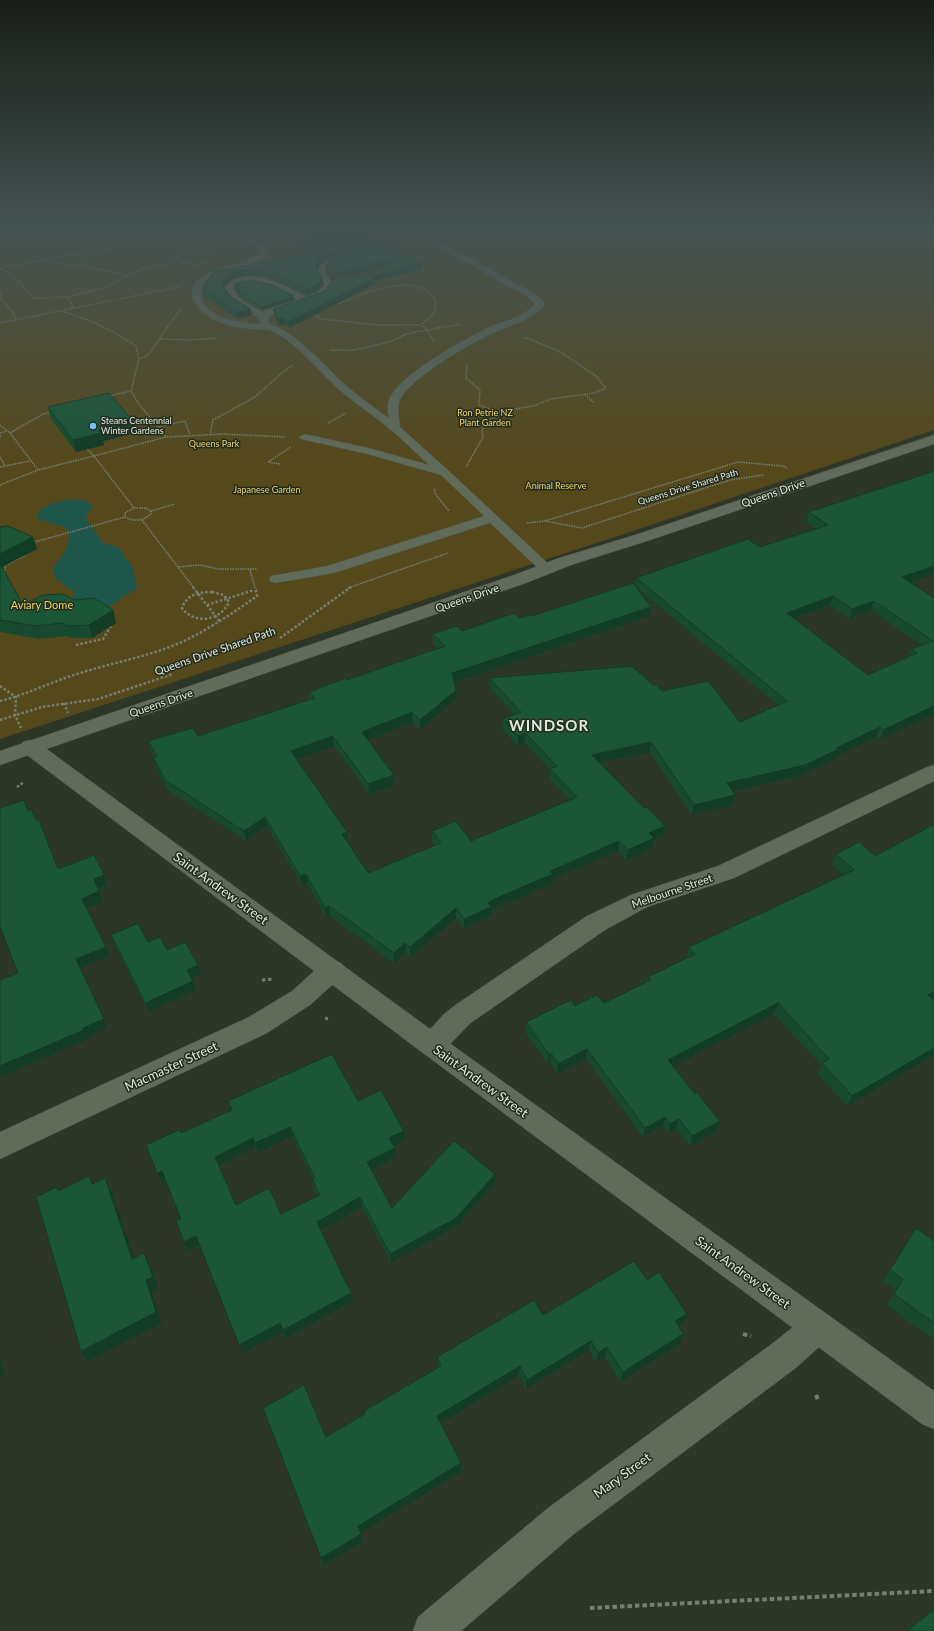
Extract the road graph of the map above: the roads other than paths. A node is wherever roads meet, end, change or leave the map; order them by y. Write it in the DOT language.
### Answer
graph roads {
  1 [pos="203,306"];
  2 [pos="246,306"];
  3 [pos="283,306"];
  4 [pos="538,306"];
  5 [pos="263,318"];
  6 [pos="266,328"];
  7 [pos="395,428"];
  8 [pos="305,438"];
  9 [pos="934,438"];
  10 [pos="445,473"];
  11 [pos="492,518"];
  12 [pos="546,568"];
  13 [pos="276,579"];
  14 [pos="30,747"];
  15 [pos="0,758"];
  16 [pos="934,772"];
  17 [pos="332,970"];
  18 [pos="432,1045"];
  19 [pos="0,1146"];
  20 [pos="818,1327"];
  21 [pos="934,1412"];
  22 [pos="432,1631"];
  1 -- 6 [label="lane"];
  2 -- 5 [label="lane"];
  3 -- 5 [label="lane"];
  4 -- 7 [label="lane"];
  5 -- 6 [label="lane"];
  6 -- 7 [label="lane"];
  7 -- 10 [label="lane"];
  8 -- 10 [label="lane"];
  9 -- 12 [label="street, Queens Drive"];
  10 -- 11 [label="lane"];
  11 -- 12 [label="lane"];
  11 -- 13 [label="lane"];
  12 -- 14 [label="street, Queens Drive"];
  14 -- 15 [label="street, Queens Drive"];
  14 -- 17 [label="street, Saint Andrew Street"];
  16 -- 18 [label="street, Melbourne Street"];
  17 -- 18 [label="street, Saint Andrew Street"];
  17 -- 19 [label="street, Macmaster Street"];
  18 -- 20 [label="street, Saint Andrew Street"];
  20 -- 21 [label="street, Saint Andrew Street"];
  20 -- 22 [label="street, Mary Street"];
}
